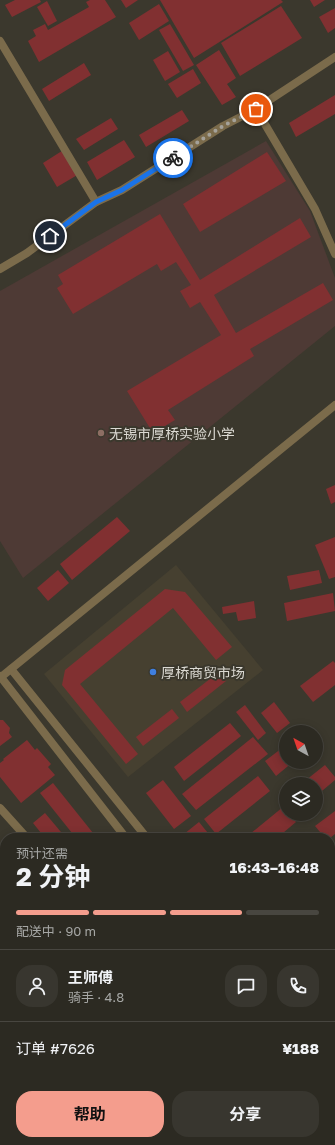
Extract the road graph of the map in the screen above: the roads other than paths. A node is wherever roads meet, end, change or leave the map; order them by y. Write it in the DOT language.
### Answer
graph roads {
  1 [pos="0,41"];
  2 [pos="335,57"];
  3 [pos="256,109"];
  4 [pos="96,202"];
  5 [pos="335,254"];
  6 [pos="0,269"];
  7 [pos="335,405"];
  8 [pos="11,669"];
  9 [pos="0,677"];
  10 [pos="0,808"];
  11 [pos="22,833"];
  12 [pos="122,833"];
  13 [pos="142,833"];
  1 -- 4 [label="street"];
  2 -- 3 [label="street"];
  3 -- 4 [label="street"];
  3 -- 5 [label="street"];
  4 -- 6 [label="street"];
  7 -- 8 [label="street"];
  8 -- 9 [label="street"];
  8 -- 13 [label="street"];
  9 -- 12 [label="street"];
  10 -- 11 [label="street"];
}
